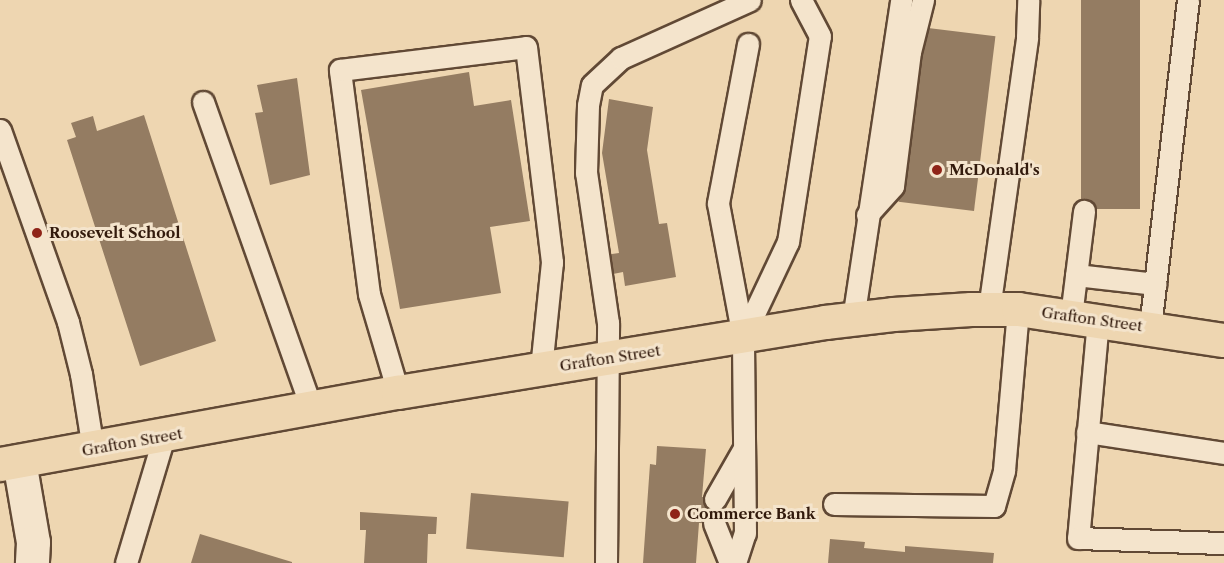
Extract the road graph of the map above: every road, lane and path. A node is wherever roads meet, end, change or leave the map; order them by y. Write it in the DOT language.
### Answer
graph roads {
  1 [pos="750,0"];
  2 [pos="801,0"];
  3 [pos="901,0"];
  4 [pos="923,0"];
  5 [pos="1028,0"];
  6 [pos="1188,0"];
  7 [pos="748,44"];
  8 [pos="203,102"];
  9 [pos="0,130"];
  10 [pos="1084,212"];
  11 [pos="867,216"];
  12 [pos="1076,275"];
  13 [pos="1155,284"];
  14 [pos="1003,309"];
  15 [pos="1084,318"];
  16 [pos="853,319"];
  17 [pos="1150,328"];
  18 [pos="743,337"];
  19 [pos="1224,338"];
  20 [pos="608,358"];
  21 [pos="541,369"];
  22 [pos="398,392"];
  23 [pos="311,407"];
  24 [pos="1087,432"];
  25 [pos="164,436"];
  26 [pos="744,447"];
  27 [pos="93,449"];
  28 [pos="1224,453"];
  29 [pos="10,463"];
  30 [pos="716,500"];
  31 [pos="834,504"];
  32 [pos="714,523"];
  33 [pos="1224,543"];
  34 [pos="32,563"];
  35 [pos="126,563"];
  36 [pos="606,563"];
  37 [pos="730,563"];
  38 [pos="735,563"];
  1 -- 20 [label="lane"];
  2 -- 18 [label="lane"];
  3 -- 11 [label="lane"];
  4 -- 11 [label="lane"];
  5 -- 14 [label="lane"];
  6 -- 13 [label="lane"];
  7 -- 18 [label="lane"];
  8 -- 23 [label="lane"];
  9 -- 27 [label="lane"];
  10 -- 12 [label="lane"];
  11 -- 16 [label="lane"];
  12 -- 13 [label="lane"];
  12 -- 15 [label="lane"];
  13 -- 17 [label="lane"];
  14 -- 15 [label="highway, Grafton Street"];
  14 -- 16 [label="highway, Grafton Street"];
  14 -- 31 [label="lane"];
  15 -- 17 [label="highway, Grafton Street"];
  15 -- 24 [label="lane"];
  16 -- 18 [label="highway, Grafton Street"];
  17 -- 19 [label="highway, Grafton Street"];
  18 -- 20 [label="highway, Grafton Street"];
  18 -- 26 [label="lane"];
  20 -- 21 [label="highway, Grafton Street"];
  20 -- 36 [label="lane"];
  21 -- 22 [label="highway, Grafton Street"];
  21 -- 22 [label="lane"];
  22 -- 23 [label="highway, Grafton Street"];
  23 -- 25 [label="highway, Grafton Street"];
  24 -- 28 [label="lane"];
  24 -- 33 [label="lane"];
  25 -- 27 [label="highway, Grafton Street"];
  25 -- 35 [label="lane"];
  26 -- 30 [label="lane"];
  26 -- 38 [label="lane"];
  27 -- 29 [label="highway, Grafton Street"];
  29 -- 34 [label="street"];
  32 -- 37 [label="lane"];
}
